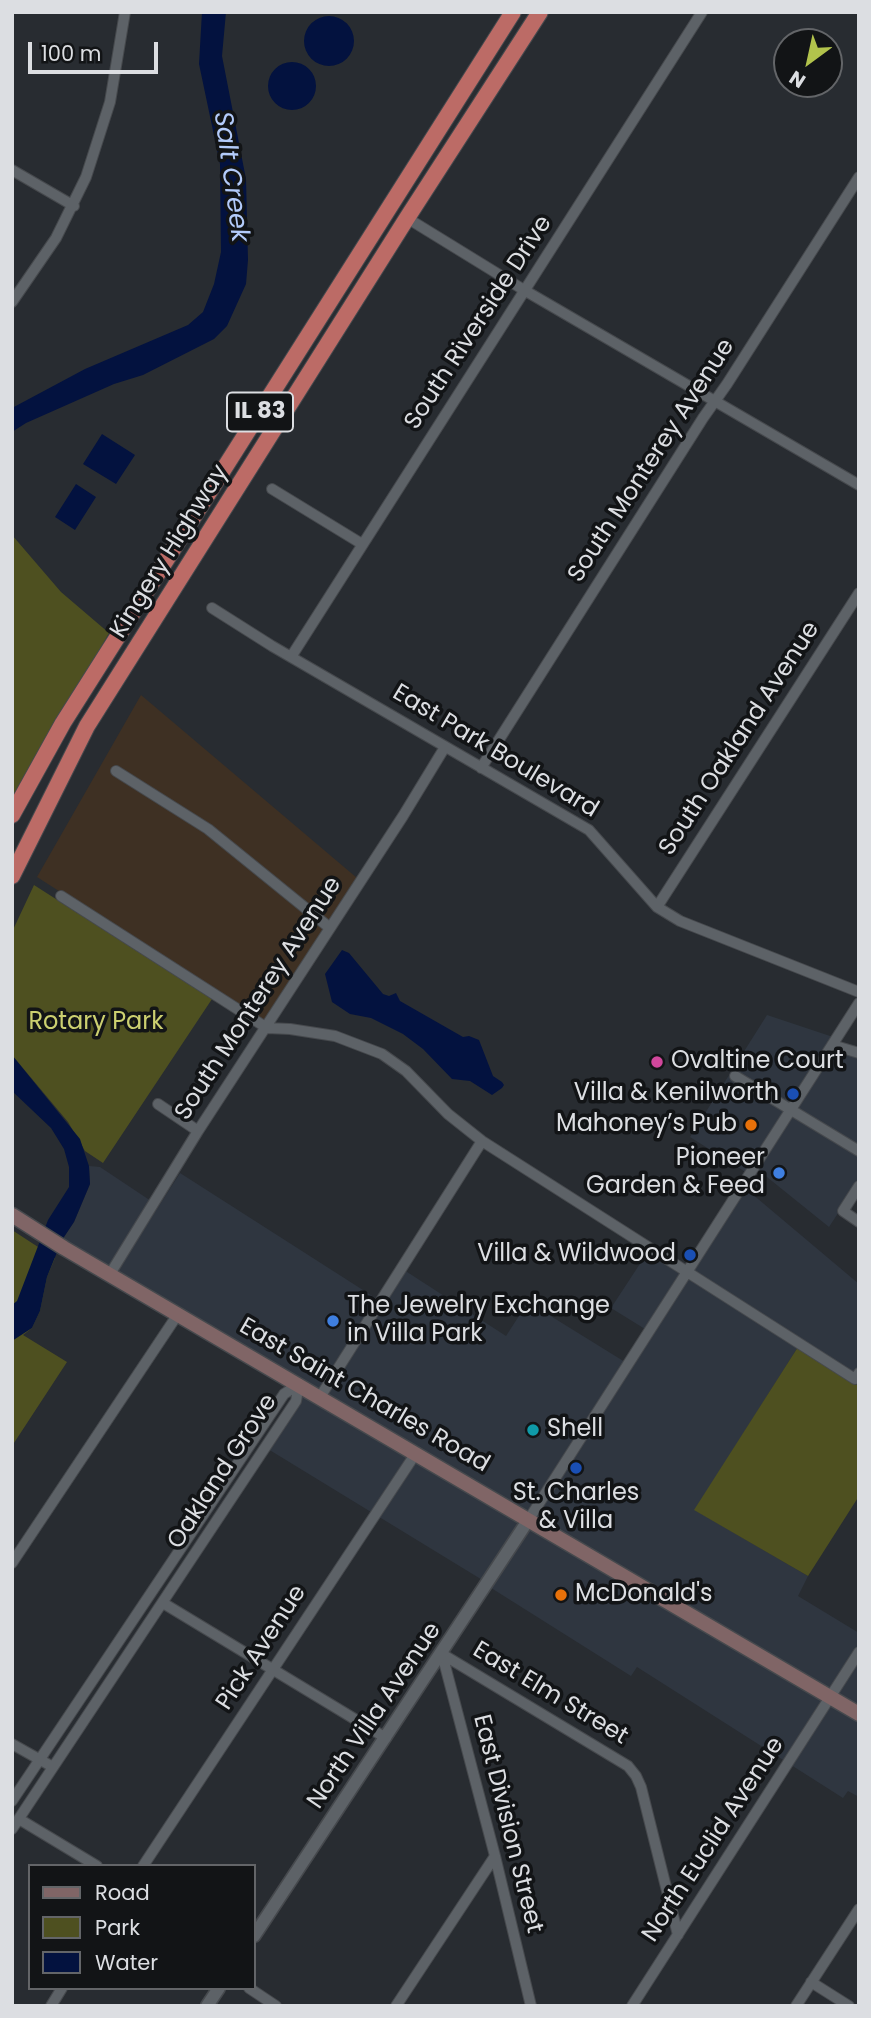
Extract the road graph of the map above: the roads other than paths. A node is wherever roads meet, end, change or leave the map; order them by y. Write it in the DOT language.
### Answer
graph roads {
  1 [pos="125,12"];
  2 [pos="513,12"];
  3 [pos="540,12"];
  4 [pos="702,12"];
  5 [pos="12,170"];
  6 [pos="859,177"];
  7 [pos="74,206"];
  8 [pos="407,218"];
  9 [pos="524,290"];
  10 [pos="12,302"];
  11 [pos="715,401"];
  12 [pos="859,485"];
  13 [pos="272,489"];
  14 [pos="362,544"];
  15 [pos="859,593"];
  16 [pos="212,608"];
  17 [pos="291,657"];
  18 [pos="445,747"];
  19 [pos="481,768"];
  20 [pos="116,771"];
  21 [pos="12,816"];
  22 [pos="12,876"];
  23 [pos="61,897"];
  24 [pos="657,908"];
  25 [pos="330,928"];
  26 [pos="859,992"];
  27 [pos="859,1003"];
  28 [pos="267,1028"];
  29 [pos="832,1045"];
  30 [pos="859,1053"];
  31 [pos="735,1076"];
  32 [pos="158,1104"];
  33 [pos="791,1108"];
  34 [pos="198,1131"];
  35 [pos="482,1140"];
  36 [pos="859,1151"];
  37 [pos="859,1186"];
  38 [pos="12,1214"];
  39 [pos="859,1222"];
  40 [pos="687,1271"];
  41 [pos="110,1274"];
  42 [pos="178,1314"];
  43 [pos="857,1376"];
  44 [pos="299,1384"];
  45 [pos="320,1397"];
  46 [pos="416,1453"];
  47 [pos="529,1519"];
  48 [pos="12,1563"];
  49 [pos="163,1603"];
  50 [pos="859,1653"];
  51 [pos="442,1654"];
  52 [pos="274,1669"];
  53 [pos="831,1697"];
  54 [pos="859,1714"];
  55 [pos="386,1738"];
  56 [pos="12,1744"];
  57 [pos="40,1760"];
  58 [pos="53,1768"];
  59 [pos="12,1801"];
  60 [pos="19,1819"];
  61 [pos="12,1829"];
  62 [pos="495,1856"];
  63 [pos="94,1864"];
  64 [pos="144,1864"];
  65 [pos="859,1909"];
  66 [pos="256,1933"];
  67 [pos="678,1935"];
  68 [pos="811,1982"];
  69 [pos="61,1990"];
  70 [pos="218,1990"];
  71 [pos="252,1990"];
  72 [pos="51,2006"];
  73 [pos="207,2006"];
  74 [pos="276,2006"];
  75 [pos="396,2006"];
  76 [pos="531,2006"];
  77 [pos="632,2006"];
  78 [pos="796,2006"];
  79 [pos="849,2006"];
  1 -- 7 [label="street"];
  2 -- 21 [label="highway, Kingery Highway / IL 83"];
  3 -- 8 [label="highway, Kingery Highway / IL 83"];
  4 -- 9 [label="street, South Riverside Drive"];
  5 -- 7 [label="street"];
  6 -- 11 [label="street, South Monterey Avenue"];
  7 -- 10 [label="street"];
  8 -- 9 [label="street"];
  8 -- 22 [label="highway, Kingery Highway / IL 83"];
  9 -- 11 [label="street"];
  9 -- 14 [label="street, South Riverside Drive"];
  11 -- 12 [label="street"];
  11 -- 19 [label="street, South Monterey Avenue"];
  13 -- 14 [label="street"];
  14 -- 17 [label="street, South Riverside Drive"];
  15 -- 24 [label="street, South Oakland Avenue"];
  16 -- 17 [label="street, East Park Boulevard"];
  17 -- 18 [label="street, East Park Boulevard"];
  18 -- 19 [label="street, East Park Boulevard"];
  18 -- 25 [label="street, South Monterey Avenue"];
  19 -- 24 [label="street, East Park Boulevard"];
  20 -- 25 [label="street"];
  23 -- 28 [label="street"];
  24 -- 26 [label="street, East Park Boulevard"];
  25 -- 28 [label="street, South Monterey Avenue"];
  27 -- 29 [label="street"];
  28 -- 34 [label="street, South Monterey Avenue"];
  28 -- 35 [label="street"];
  29 -- 30 [label="street"];
  29 -- 33 [label="street"];
  31 -- 33 [label="street"];
  32 -- 34 [label="street"];
  33 -- 36 [label="street"];
  33 -- 40 [label="street"];
  34 -- 41 [label="street, South Monterey Avenue"];
  35 -- 40 [label="street"];
  35 -- 45 [label="street"];
  37 -- 39 [label="street"];
  38 -- 41 [label="main road, East Saint Charles Road"];
  40 -- 43 [label="street"];
  40 -- 47 [label="street"];
  41 -- 42 [label="main road, East Saint Charles Road"];
  42 -- 44 [label="main road, East Saint Charles Road"];
  42 -- 48 [label="street"];
  44 -- 45 [label="main road, East Saint Charles Road"];
  44 -- 49 [label="street, Oakland Grove"];
  44 -- 57 [label="street, Oakland Grove"];
  45 -- 46 [label="main road, East Saint Charles Road"];
  46 -- 47 [label="main road, East Saint Charles Road"];
  46 -- 52 [label="street, Pick Avenue"];
  47 -- 51 [label="street, North Villa Avenue"];
  47 -- 53 [label="main road, East Saint Charles Road"];
  49 -- 52 [label="street"];
  49 -- 58 [label="street, Oakland Grove"];
  50 -- 53 [label="street, North Euclid Avenue"];
  51 -- 55 [label="street, North Villa Avenue"];
  51 -- 62 [label="street, East Division Street"];
  51 -- 67 [label="street, East Elm Street"];
  52 -- 55 [label="street"];
  52 -- 64 [label="street, Pick Avenue"];
  53 -- 54 [label="main road, East Saint Charles Road"];
  53 -- 67 [label="street, North Euclid Avenue"];
  55 -- 66 [label="street, North Villa Avenue"];
  56 -- 57 [label="street"];
  57 -- 58 [label="street"];
  57 -- 59 [label="street, Oakland Grove"];
  58 -- 60 [label="street, Oakland Grove"];
  60 -- 61 [label="street, Oakland Grove"];
  60 -- 63 [label="street"];
  62 -- 75 [label="street"];
  62 -- 76 [label="street, East Division Street"];
  65 -- 68 [label="street"];
  67 -- 77 [label="street, North Euclid Avenue"];
  68 -- 78 [label="street"];
  68 -- 79 [label="street"];
  69 -- 72 [label="street"];
  70 -- 73 [label="street"];
  71 -- 74 [label="street"];
}
